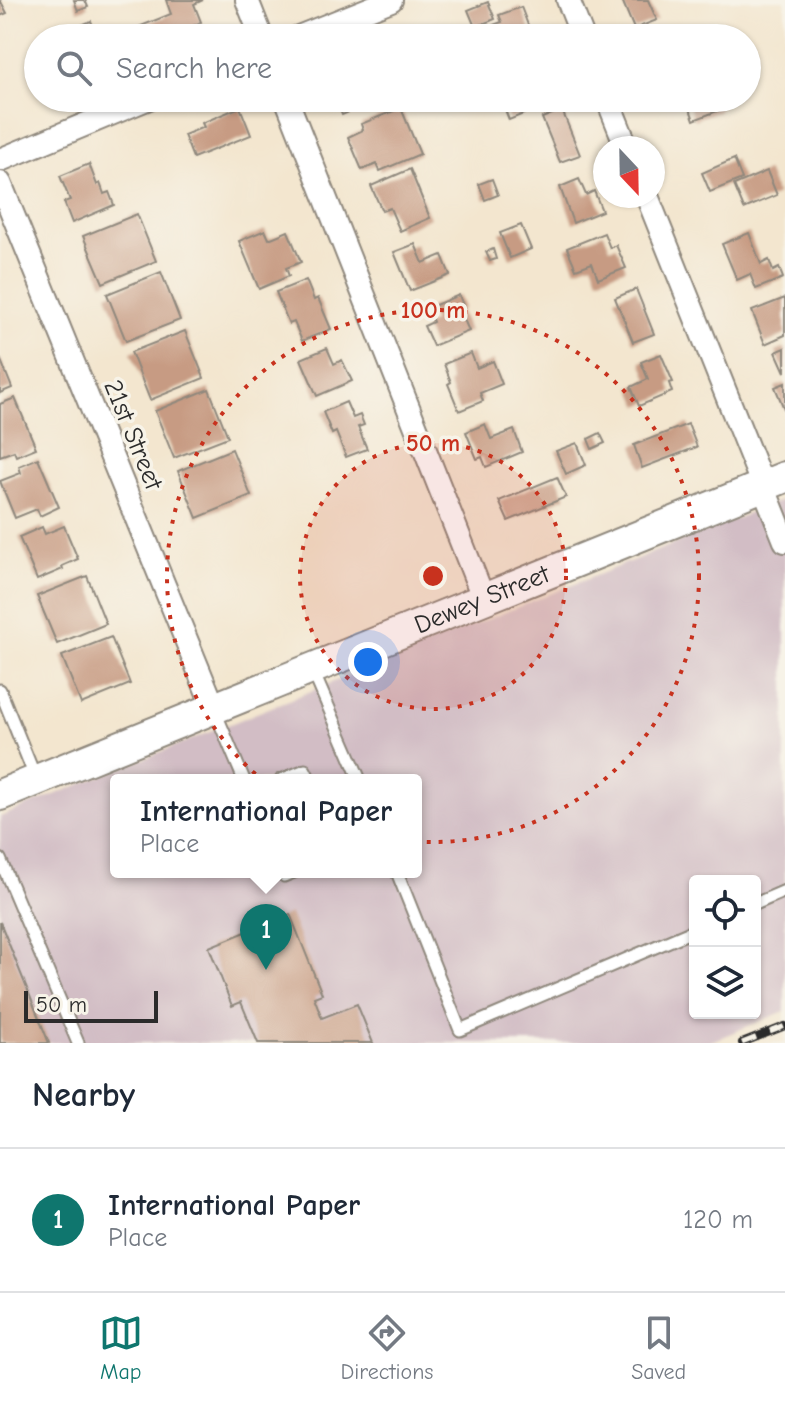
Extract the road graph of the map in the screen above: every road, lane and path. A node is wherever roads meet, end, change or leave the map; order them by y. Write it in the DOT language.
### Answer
graph roads {
  1 [pos="247,0"];
  2 [pos="391,0"];
  3 [pos="568,0"];
  4 [pos="256,24"];
  5 [pos="331,24"];
  6 [pos="577,24"];
  7 [pos="115,112"];
  8 [pos="292,112"];
  9 [pos="613,112"];
  10 [pos="622,136"];
  11 [pos="0,160"];
  12 [pos="0,183"];
  13 [pos="652,208"];
  14 [pos="774,481"];
  15 [pos="785,541"];
  16 [pos="483,597"];
  17 [pos="312,668"];
  18 [pos="0,690"];
  19 [pos="214,708"];
  20 [pos="242,774"];
  21 [pos="357,774"];
  22 [pos="37,780"];
  23 [pos="0,795"];
  24 [pos="0,859"];
  25 [pos="399,878"];
  26 [pos="785,891"];
  27 [pos="761,901"];
  28 [pos="689,933"];
  29 [pos="78,1043"];
  1 -- 4 [label="street"];
  2 -- 5 [label="street"];
  3 -- 6 [label="street"];
  7 -- 11 [label="street"];
  8 -- 16 [label="street"];
  9 -- 10 [label="street"];
  12 -- 19 [label="street, 21st Street"];
  13 -- 14 [label="street"];
  14 -- 15 [label="street"];
  14 -- 16 [label="street, Dewey Street"];
  16 -- 17 [label="street, Dewey Street"];
  17 -- 19 [label="street, Dewey Street"];
  17 -- 21 [label="lane"];
  18 -- 22 [label="lane"];
  19 -- 20 [label="lane"];
  19 -- 22 [label="street, Dewey Street"];
  22 -- 23 [label="street, Dewey Street"];
  24 -- 29 [label="lane"];
  25 -- 28 [label="lane"];
  26 -- 27 [label="lane"];
}
